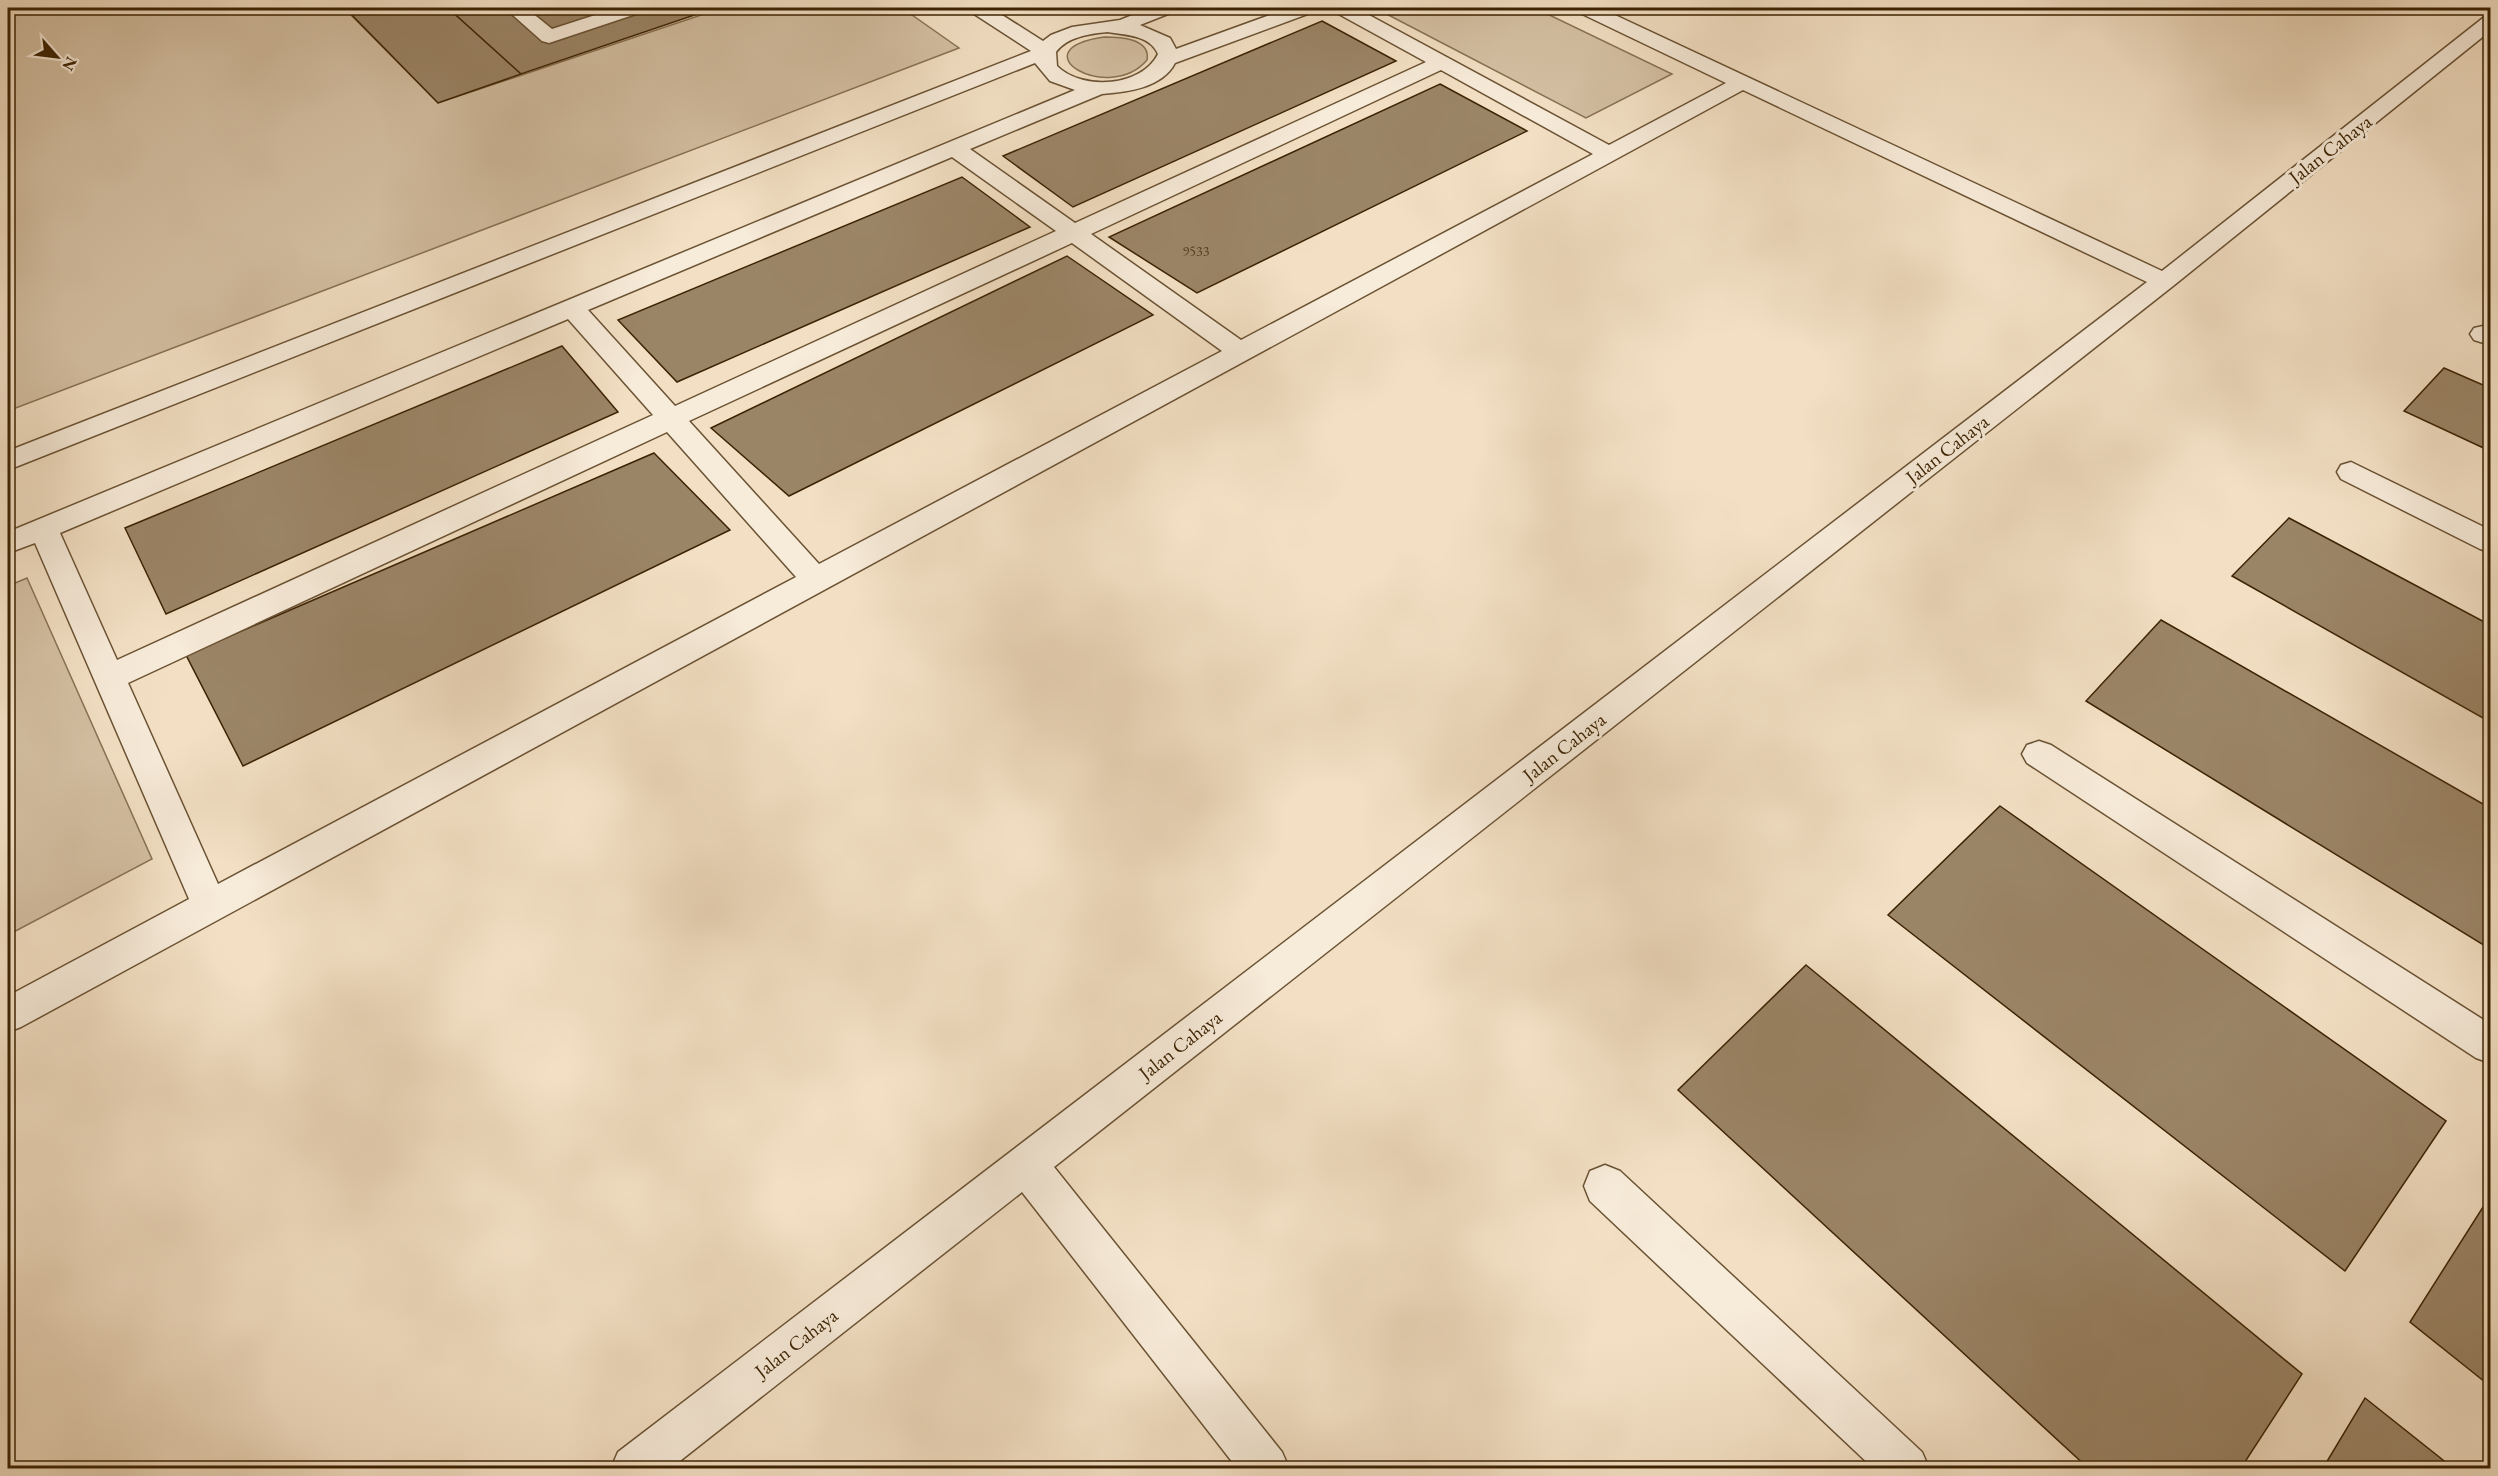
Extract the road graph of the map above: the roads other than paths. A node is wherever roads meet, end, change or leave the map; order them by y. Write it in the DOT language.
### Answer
graph roads {
  1 [pos="515,8"];
  2 [pos="635,8"];
  3 [pos="978,8"];
  4 [pos="1090,8"];
  5 [pos="1166,8"];
  6 [pos="1306,8"];
  7 [pos="1342,8"];
  8 [pos="1585,8"];
  9 [pos="596,13"];
  10 [pos="2490,22"];
  11 [pos="1119,27"];
  12 [pos="1046,52"];
  13 [pos="1169,58"];
  14 [pos="1443,62"];
  15 [pos="1743,82"];
  16 [pos="1096,88"];
  17 [pos="953,147"];
  18 [pos="1610,154"];
  19 [pos="1073,233"];
  20 [pos="2164,281"];
  21 [pos="571,307"];
  22 [pos="1241,352"];
  23 [pos="671,418"];
  24 [pos="8,461"];
  25 [pos="2351,472"];
  26 [pos="43,528"];
  27 [pos="2490,542"];
  28 [pos="8,543"];
  29 [pos="816,580"];
  30 [pos="109,678"];
  31 [pos="2039,754"];
  32 [pos="210,905"];
  33 [pos="8,1015"];
  34 [pos="2490,1045"];
  35 [pos="1026,1164"];
  36 [pos="1605,1186"];
  37 [pos="634,1468"];
  38 [pos="1266,1468"];
  39 [pos="1906,1468"];
  1 -- 9 [label="street"];
  2 -- 9 [label="street"];
  3 -- 12 [label="street"];
  4 -- 11 [label="street"];
  5 -- 11 [label="street"];
  6 -- 13 [label="street"];
  7 -- 14 [label="street"];
  8 -- 15 [label="street"];
  10 -- 20 [label="street, Jalan Cahaya"];
  11 -- 12 [label="street"];
  11 -- 13 [label="street"];
  12 -- 16 [label="street"];
  12 -- 24 [label="street"];
  13 -- 16 [label="street"];
  14 -- 18 [label="street"];
  14 -- 19 [label="street"];
  15 -- 18 [label="street"];
  15 -- 20 [label="street"];
  16 -- 17 [label="street"];
  17 -- 19 [label="street"];
  17 -- 21 [label="street"];
  18 -- 22 [label="street"];
  19 -- 22 [label="street"];
  19 -- 23 [label="street"];
  20 -- 35 [label="street, Jalan Cahaya"];
  21 -- 23 [label="street"];
  21 -- 26 [label="street"];
  22 -- 29 [label="street"];
  23 -- 29 [label="street"];
  23 -- 30 [label="street"];
  25 -- 27 [label="street"];
  26 -- 28 [label="street"];
  26 -- 30 [label="street"];
  29 -- 32 [label="street"];
  30 -- 32 [label="street"];
  31 -- 34 [label="street"];
  32 -- 33 [label="street"];
  35 -- 37 [label="street, Jalan Cahaya"];
  35 -- 38 [label="street"];
  36 -- 39 [label="street"];
}
